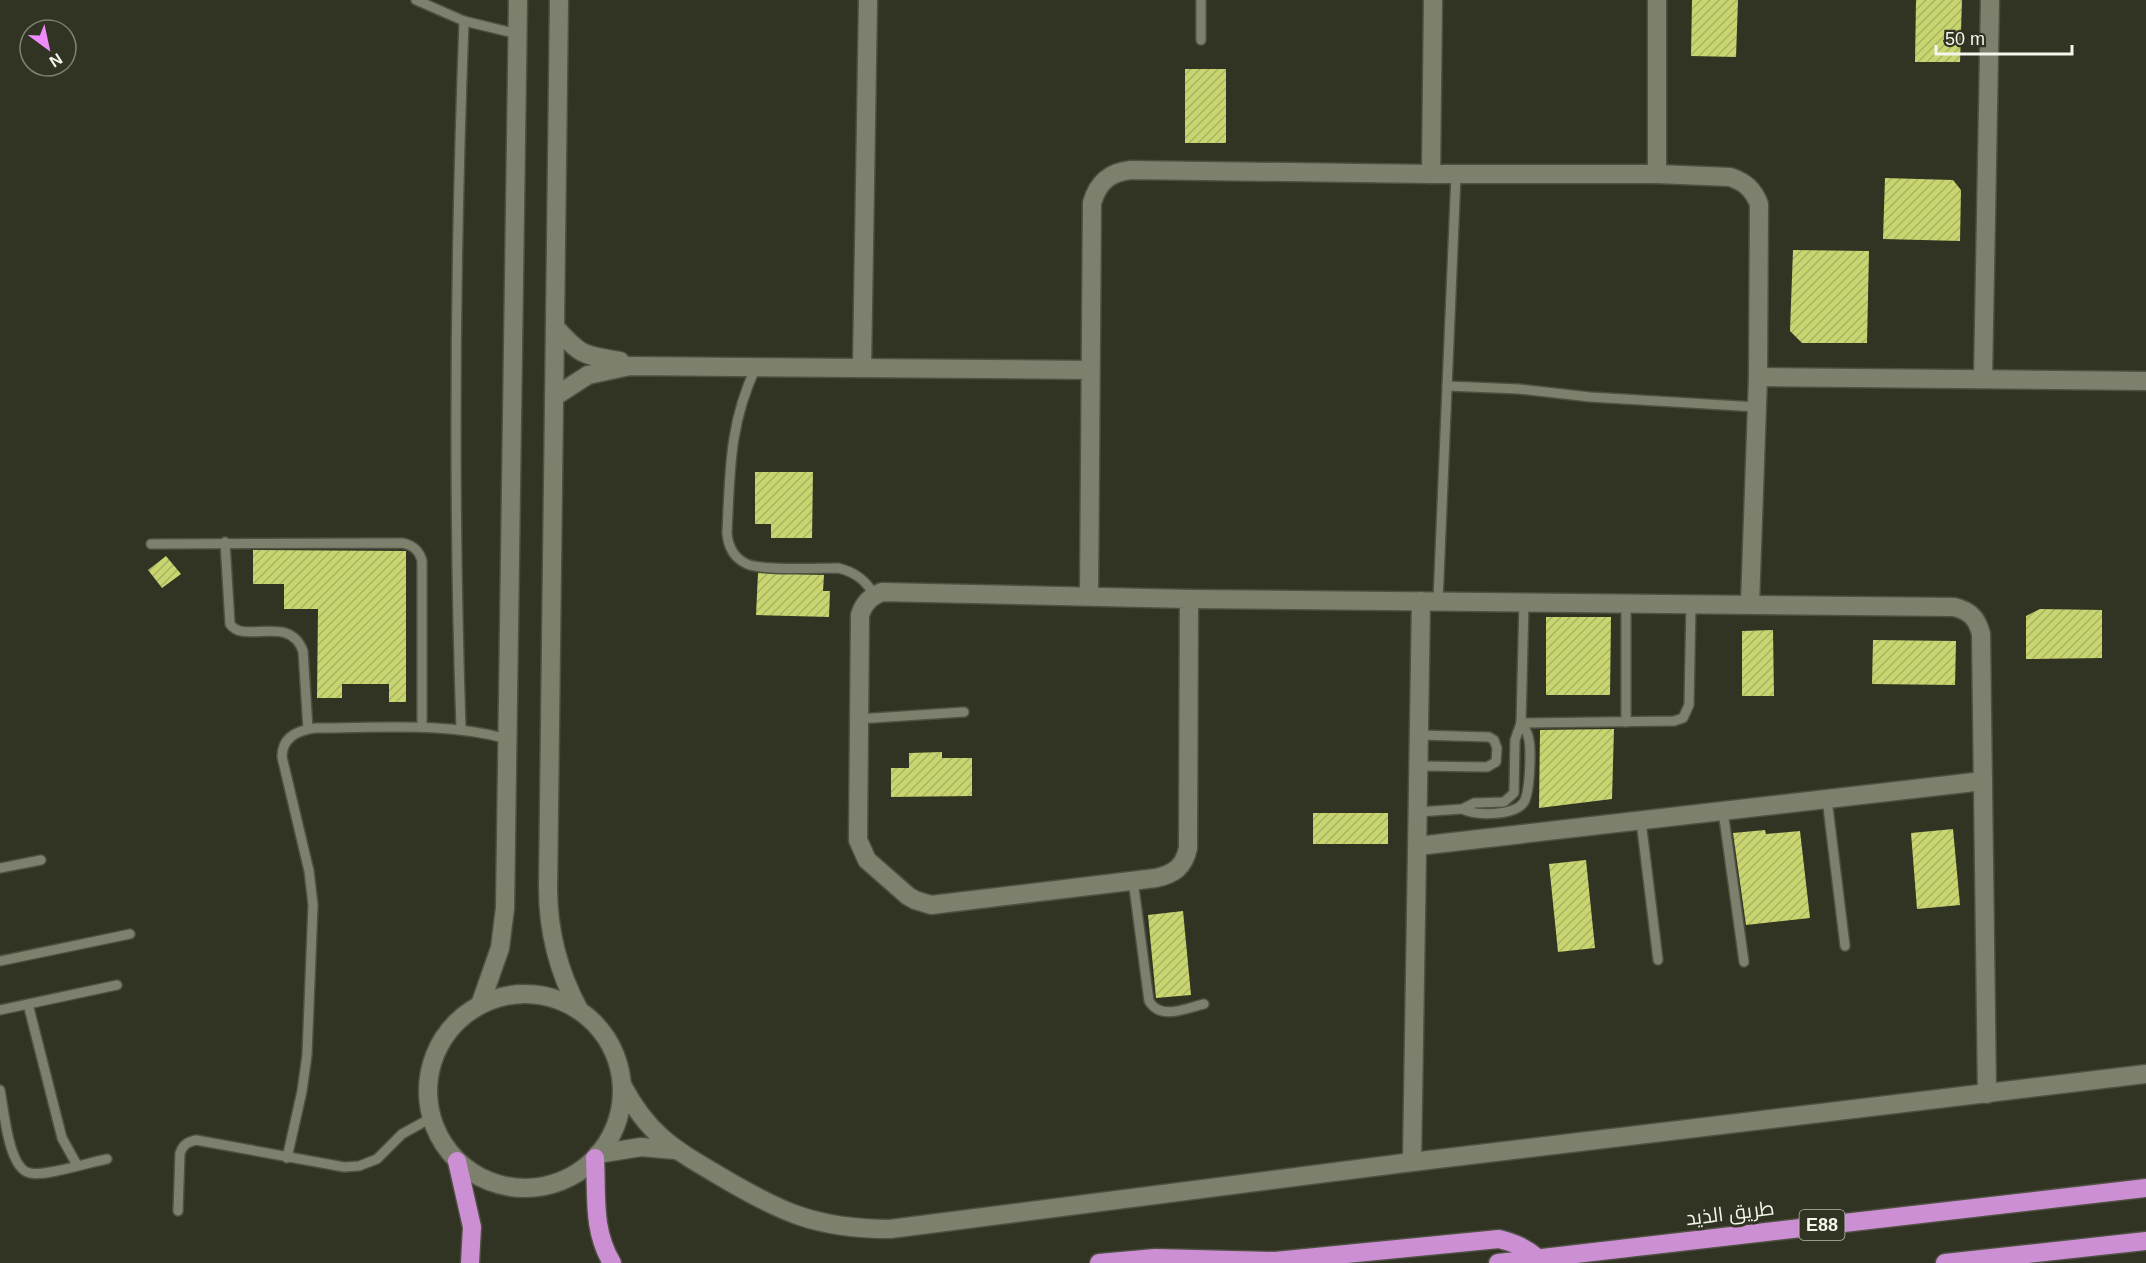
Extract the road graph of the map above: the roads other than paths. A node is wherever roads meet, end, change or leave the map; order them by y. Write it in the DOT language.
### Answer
graph roads {
  1 [pos="416,0"];
  2 [pos="518,0"];
  3 [pos="559,0"];
  4 [pos="868,0"];
  5 [pos="1201,0"];
  6 [pos="1433,0"];
  7 [pos="1656,0"];
  8 [pos="1990,0"];
  9 [pos="464,21"];
  10 [pos="518,34"];
  11 [pos="1201,40"];
  12 [pos="1431,174"];
  13 [pos="1657,174"];
  14 [pos="1456,175"];
  15 [pos="555,327"];
  16 [pos="630,366"];
  17 [pos="756,367"];
  18 [pos="862,368"];
  19 [pos="1090,370"];
  20 [pos="1758,377"];
  21 [pos="1983,378"];
  22 [pos="2146,381"];
  23 [pos="1447,386"];
  24 [pos="554,397"];
  25 [pos="1757,406"];
  26 [pos="225,543"];
  27 [pos="151,544"];
  28 [pos="874,595"];
  29 [pos="1089,596"];
  30 [pos="1189,599"];
  31 [pos="1430,601"];
  32 [pos="1524,602"];
  33 [pos="1626,603"];
  34 [pos="1691,603"];
  35 [pos="1750,604"];
  36 [pos="964,712"];
  37 [pos="858,719"];
  38 [pos="1626,722"];
  39 [pos="1521,723"];
  40 [pos="422,727"];
  41 [pos="308,729"];
  42 [pos="461,729"];
  43 [pos="1420,735"];
  44 [pos="508,739"];
  45 [pos="1419,766"];
  46 [pos="1983,782"];
  47 [pos="1827,799"];
  48 [pos="1462,809"];
  49 [pos="1723,811"];
  50 [pos="1419,812"];
  51 [pos="1641,821"];
  52 [pos="1418,846"];
  53 [pos="41,860"];
  54 [pos="0,868"];
  55 [pos="1134,880"];
  56 [pos="130,934"];
  57 [pos="1845,946"];
  58 [pos="1658,960"];
  59 [pos="0,961"];
  60 [pos="1744,962"];
  61 [pos="117,985"];
  62 [pos="28,1004"];
  63 [pos="1204,1004"];
  64 [pos="480,1005"];
  65 [pos="0,1010"];
  66 [pos="579,1010"];
  67 [pos="2146,1074"];
  68 [pos="622,1085"];
  69 [pos="0,1090"];
  70 [pos="1987,1094"];
  71 [pos="431,1118"];
  72 [pos="675,1149"];
  73 [pos="596,1156"];
  74 [pos="287,1158"];
  75 [pos="107,1159"];
  76 [pos="457,1161"];
  77 [pos="1412,1162"];
  78 [pos="77,1165"];
  79 [pos="2146,1187"];
  80 [pos="178,1211"];
  81 [pos="2146,1243"];
  82 [pos="1539,1259"];
  83 [pos="470,1263"];
  84 [pos="612,1263"];
  85 [pos="1099,1263"];
  86 [pos="1498,1263"];
  87 [pos="1945,1263"];
  1 -- 9 [label="lane"];
  2 -- 10 [label="street"];
  3 -- 15 [label="street"];
  4 -- 18 [label="street"];
  5 -- 11 [label="lane"];
  6 -- 12 [label="street"];
  7 -- 13 [label="street"];
  8 -- 21 [label="street"];
  9 -- 10 [label="lane"];
  9 -- 42 [label="lane"];
  10 -- 44 [label="street"];
  12 -- 14 [label="street"];
  12 -- 19 [label="street"];
  13 -- 14 [label="street"];
  13 -- 20 [label="street"];
  14 -- 23 [label="lane"];
  15 -- 16 [label="street"];
  15 -- 24 [label="street"];
  16 -- 17 [label="street"];
  16 -- 24 [label="street"];
  17 -- 18 [label="street"];
  17 -- 28 [label="lane"];
  18 -- 19 [label="street"];
  19 -- 29 [label="street"];
  20 -- 21 [label="street"];
  20 -- 25 [label="street"];
  21 -- 22 [label="street"];
  23 -- 25 [label="lane"];
  23 -- 31 [label="lane"];
  24 -- 66 [label="street"];
  25 -- 35 [label="street"];
  26 -- 27 [label="lane"];
  26 -- 40 [label="lane"];
  26 -- 41 [label="lane"];
  28 -- 29 [label="street"];
  28 -- 37 [label="street"];
  29 -- 30 [label="street"];
  30 -- 31 [label="street"];
  30 -- 55 [label="street"];
  31 -- 32 [label="street"];
  31 -- 43 [label="street"];
  32 -- 33 [label="street"];
  32 -- 39 [label="lane"];
  33 -- 34 [label="street"];
  33 -- 38 [label="lane"];
  34 -- 35 [label="street"];
  34 -- 38 [label="lane"];
  35 -- 46 [label="street"];
  36 -- 37 [label="lane"];
  37 -- 55 [label="street"];
  38 -- 39 [label="lane"];
  39 -- 48 [label="lane"];
  39 -- 48 [label="lane"];
  40 -- 41 [label="lane"];
  40 -- 42 [label="lane"];
  41 -- 74 [label="lane"];
  42 -- 44 [label="lane"];
  43 -- 45 [label="street"];
  43 -- 45 [label="lane"];
  44 -- 64 [label="street"];
  45 -- 50 [label="street"];
  46 -- 47 [label="street"];
  46 -- 70 [label="street"];
  47 -- 49 [label="street"];
  47 -- 57 [label="lane"];
  48 -- 50 [label="lane"];
  49 -- 51 [label="street"];
  49 -- 60 [label="lane"];
  50 -- 52 [label="street"];
  51 -- 52 [label="street"];
  51 -- 58 [label="lane"];
  52 -- 77 [label="street"];
  53 -- 54 [label="lane"];
  55 -- 63 [label="lane"];
  56 -- 59 [label="lane"];
  61 -- 62 [label="lane"];
  62 -- 65 [label="lane"];
  62 -- 78 [label="lane"];
  64 -- 66 [label="street"];
  64 -- 71 [label="street"];
  66 -- 68 [label="street"];
  67 -- 70 [label="street"];
  68 -- 72 [label="street"];
  68 -- 73 [label="street"];
  69 -- 78 [label="lane"];
  70 -- 77 [label="street"];
  71 -- 74 [label="lane"];
  71 -- 76 [label="street"];
  72 -- 73 [label="street"];
  72 -- 77 [label="street"];
  73 -- 76 [label="street"];
  73 -- 84 [label="highway"];
  74 -- 80 [label="lane"];
  75 -- 78 [label="lane"];
  76 -- 83 [label="highway"];
  79 -- 82 [label="highway, طريق الذيد / E88"];
  81 -- 87 [label="highway"];
  82 -- 85 [label="highway"];
  82 -- 86 [label="highway, طريق الذيد / E88"];
}
